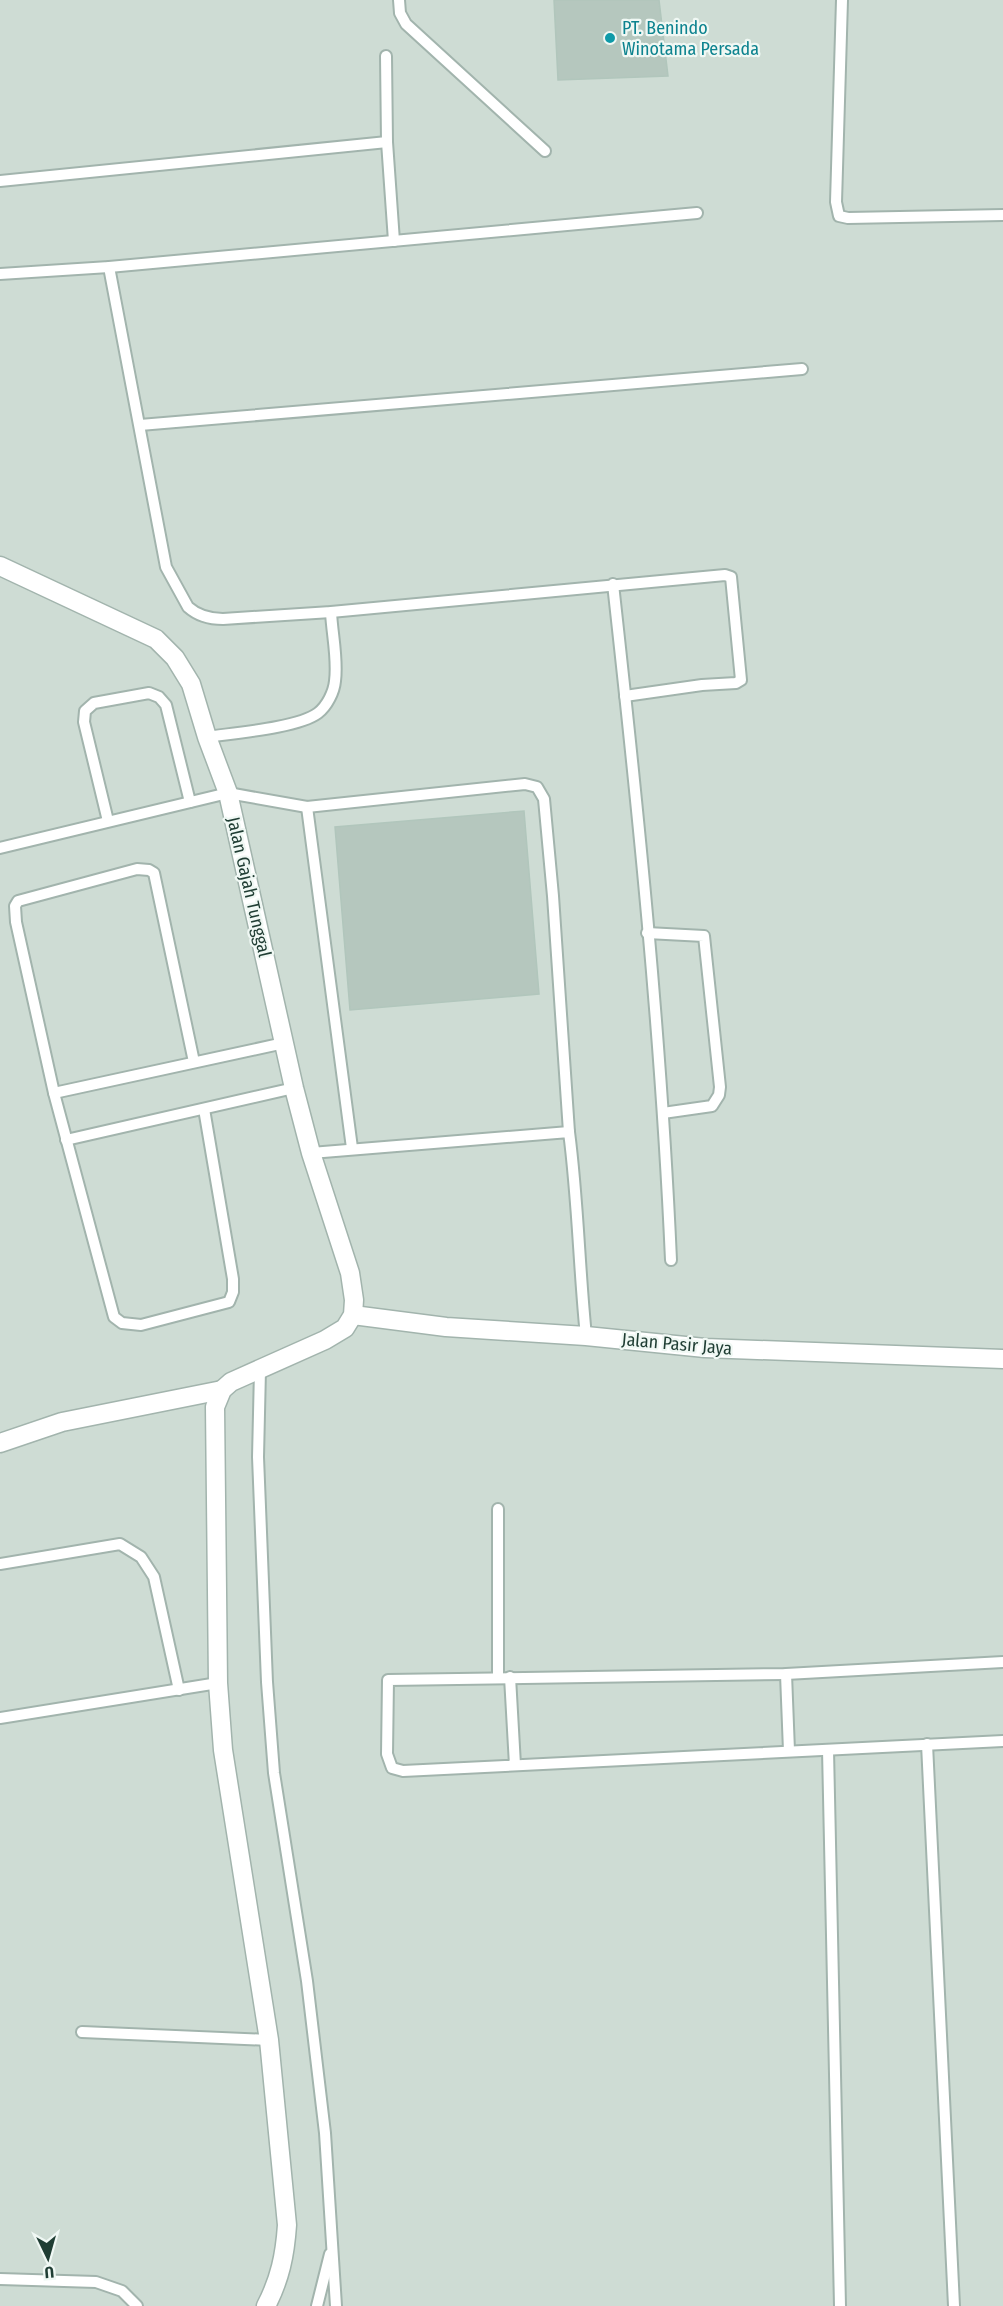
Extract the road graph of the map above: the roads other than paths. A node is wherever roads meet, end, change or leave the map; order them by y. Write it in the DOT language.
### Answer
graph roads {
  1 [pos="399,0"];
  2 [pos="842,0"];
  3 [pos="386,56"];
  4 [pos="387,142"];
  5 [pos="545,151"];
  6 [pos="0,181"];
  7 [pos="697,213"];
  8 [pos="1003,215"];
  9 [pos="394,241"];
  10 [pos="109,267"];
  11 [pos="0,274"];
  12 [pos="802,369"];
  13 [pos="140,425"];
  14 [pos="0,566"];
  15 [pos="613,584"];
  16 [pos="331,612"];
  17 [pos="625,696"];
  18 [pos="207,737"];
  19 [pos="228,793"];
  20 [pos="190,802"];
  21 [pos="307,807"];
  22 [pos="108,821"];
  23 [pos="0,848"];
  24 [pos="647,933"];
  25 [pos="284,1043"];
  26 [pos="194,1062"];
  27 [pos="294,1088"];
  28 [pos="54,1093"];
  29 [pos="204,1109"];
  30 [pos="663,1113"];
  31 [pos="569,1132"];
  32 [pos="66,1140"];
  33 [pos="352,1148"];
  34 [pos="311,1153"];
  35 [pos="671,1260"];
  36 [pos="353,1315"];
  37 [pos="586,1336"];
  38 [pos="1003,1359"];
  39 [pos="260,1370"];
  40 [pos="222,1390"];
  41 [pos="0,1443"];
  42 [pos="498,1509"];
  43 [pos="0,1563"];
  44 [pos="1003,1662"];
  45 [pos="786,1674"];
  46 [pos="498,1677"];
  47 [pos="510,1677"];
  48 [pos="218,1683"];
  49 [pos="178,1690"];
  50 [pos="0,1718"];
  51 [pos="1003,1741"];
  52 [pos="927,1744"];
  53 [pos="828,1750"];
  54 [pos="789,1751"];
  55 [pos="515,1765"];
  56 [pos="82,2032"];
  57 [pos="269,2040"];
  58 [pos="332,2242"];
  59 [pos="0,2279"];
  60 [pos="136,2306"];
  61 [pos="266,2306"];
  62 [pos="317,2306"];
  63 [pos="336,2306"];
  64 [pos="840,2306"];
  65 [pos="954,2306"];
  1 -- 5 [label="lane"];
  2 -- 8 [label="lane"];
  3 -- 4 [label="lane"];
  4 -- 6 [label="lane"];
  4 -- 9 [label="lane"];
  7 -- 9 [label="lane"];
  9 -- 10 [label="lane"];
  10 -- 11 [label="lane"];
  10 -- 13 [label="lane"];
  12 -- 13 [label="lane"];
  13 -- 16 [label="lane"];
  14 -- 18 [label="street, Jalan Gajah Tunggal"];
  15 -- 16 [label="lane"];
  15 -- 17 [label="lane"];
  15 -- 17 [label="lane"];
  16 -- 18 [label="lane"];
  17 -- 24 [label="lane"];
  18 -- 19 [label="street, Jalan Gajah Tunggal"];
  19 -- 20 [label="lane"];
  19 -- 21 [label="lane"];
  19 -- 25 [label="street, Jalan Gajah Tunggal"];
  20 -- 22 [label="lane"];
  20 -- 22 [label="lane"];
  21 -- 31 [label="lane"];
  21 -- 33 [label="lane"];
  22 -- 23 [label="lane"];
  24 -- 30 [label="lane"];
  24 -- 30 [label="lane"];
  25 -- 26 [label="lane"];
  25 -- 27 [label="street, Jalan Gajah Tunggal"];
  26 -- 28 [label="lane"];
  26 -- 28 [label="lane"];
  27 -- 29 [label="lane"];
  27 -- 34 [label="street, Jalan Gajah Tunggal"];
  28 -- 32 [label="lane"];
  29 -- 32 [label="lane"];
  29 -- 32 [label="lane"];
  30 -- 35 [label="lane"];
  31 -- 33 [label="lane"];
  31 -- 37 [label="lane"];
  33 -- 34 [label="lane"];
  34 -- 36 [label="street, Jalan Gajah Tunggal"];
  36 -- 37 [label="street, Jalan Pasir Jaya"];
  36 -- 39 [label="street"];
  37 -- 38 [label="street, Jalan Pasir Jaya"];
  39 -- 40 [label="street"];
  39 -- 58 [label="lane"];
  40 -- 41 [label="street"];
  40 -- 48 [label="street"];
  42 -- 46 [label="lane"];
  43 -- 49 [label="lane"];
  44 -- 45 [label="lane"];
  45 -- 47 [label="lane"];
  45 -- 54 [label="lane"];
  46 -- 47 [label="lane"];
  46 -- 55 [label="lane"];
  47 -- 55 [label="lane"];
  48 -- 49 [label="lane"];
  48 -- 57 [label="street"];
  49 -- 50 [label="lane"];
  51 -- 52 [label="lane"];
  52 -- 53 [label="lane"];
  52 -- 65 [label="lane"];
  53 -- 54 [label="lane"];
  53 -- 64 [label="lane"];
  54 -- 55 [label="lane"];
  56 -- 57 [label="lane"];
  57 -- 61 [label="street"];
  58 -- 62 [label="lane"];
  58 -- 63 [label="lane"];
  59 -- 60 [label="lane"];
}
